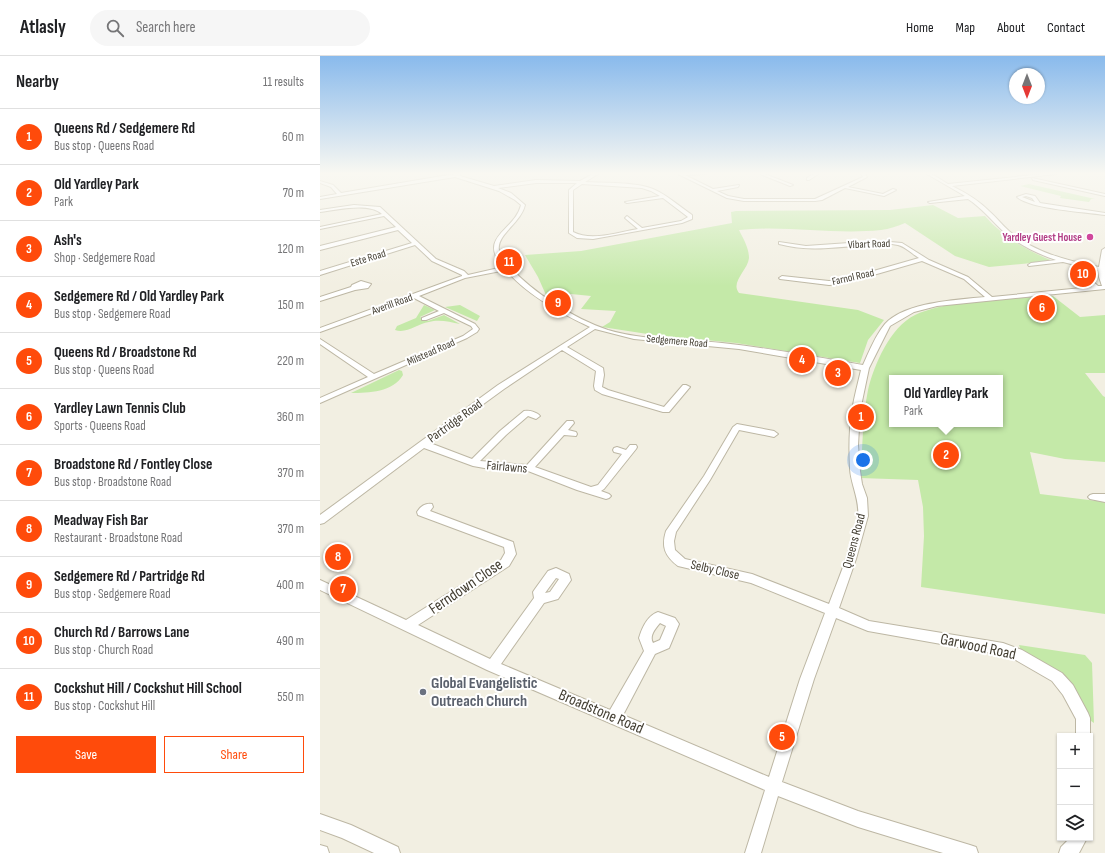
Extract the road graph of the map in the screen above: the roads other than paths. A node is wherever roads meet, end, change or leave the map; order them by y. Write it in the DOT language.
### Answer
graph roads {
  1 [pos="381,211"];
  2 [pos="523,211"];
  3 [pos="570,211"];
  4 [pos="683,211"];
  5 [pos="987,211"];
  6 [pos="1086,211"];
  7 [pos="1105,214"];
  8 [pos="385,215"];
  9 [pos="627,217"];
  10 [pos="320,228"];
  11 [pos="399,228"];
  12 [pos="641,229"];
  13 [pos="416,243"];
  14 [pos="781,243"];
  15 [pos="320,248"];
  16 [pos="1105,250"];
  17 [pos="922,258"];
  18 [pos="1062,261"];
  19 [pos="1031,265"];
  20 [pos="506,266"];
  21 [pos="1086,266"];
  22 [pos="1100,268"];
  23 [pos="320,273"];
  24 [pos="463,275"];
  25 [pos="782,278"];
  26 [pos="1105,287"];
  27 [pos="354,288"];
  28 [pos="1097,288"];
  29 [pos="415,296"];
  30 [pos="990,298"];
  31 [pos="320,299"];
  32 [pos="444,311"];
  33 [pos="424,319"];
  34 [pos="594,327"];
  35 [pos="320,330"];
  36 [pos="320,341"];
  37 [pos="561,347"];
  38 [pos="865,368"];
  39 [pos="373,377"];
  40 [pos="686,387"];
  41 [pos="320,402"];
  42 [pos="536,416"];
  43 [pos="570,423"];
  44 [pos="562,432"];
  45 [pos="573,434"];
  46 [pos="774,434"];
  47 [pos="423,444"];
  48 [pos="617,450"];
  49 [pos="473,463"];
  50 [pos="529,468"];
  51 [pos="592,490"];
  52 [pos="606,496"];
  53 [pos="1093,497"];
  54 [pos="1105,498"];
  55 [pos="428,506"];
  56 [pos="320,520"];
  57 [pos="320,585"];
  58 [pos="540,599"];
  59 [pos="831,610"];
  60 [pos="407,626"];
  61 [pos="651,650"];
  62 [pos="492,666"];
  63 [pos="614,717"];
  64 [pos="1083,733"];
  65 [pos="775,787"];
  66 [pos="320,822"];
  67 [pos="1078,841"];
  68 [pos="392,853"];
  69 [pos="753,853"];
  70 [pos="970,853"];
  71 [pos="1067,853"];
  1 -- 8 [label="street"];
  2 -- 20 [label="street, Sedgemere Road"];
  3 -- 12 [label="street"];
  4 -- 12 [label="street"];
  5 -- 18 [label="street"];
  6 -- 7 [label="street"];
  8 -- 10 [label="street"];
  8 -- 11 [label="street"];
  9 -- 12 [label="street"];
  11 -- 13 [label="street"];
  11 -- 15 [label="street"];
  13 -- 23 [label="street, Este Road"];
  13 -- 24 [label="street"];
  14 -- 17 [label="street, Vibart Road"];
  16 -- 22 [label="street"];
  17 -- 25 [label="street, Farnol Road"];
  17 -- 30 [label="street, Vibart Road"];
  18 -- 19 [label="street"];
  18 -- 21 [label="street"];
  20 -- 24 [label="street, Averill Road"];
  20 -- 34 [label="street, Sedgemere Road"];
  21 -- 22 [label="street"];
  21 -- 28 [label="street"];
  22 -- 26 [label="street"];
  24 -- 29 [label="street, Averill Road"];
  26 -- 28 [label="street, Queens Road"];
  27 -- 31 [label="street"];
  28 -- 30 [label="street, Queens Road"];
  29 -- 32 [label="street, Milstead Road"];
  29 -- 35 [label="street, Averill Road"];
  30 -- 38 [label="street, Queens Road"];
  32 -- 33 [label="street"];
  32 -- 39 [label="street, Milstead Road"];
  34 -- 37 [label="street, Partridge Road"];
  34 -- 38 [label="street, Sedgemere Road"];
  36 -- 39 [label="street"];
  37 -- 40 [label="street"];
  37 -- 47 [label="street, Partridge Road"];
  38 -- 59 [label="street, Queens Road"];
  39 -- 41 [label="street, Milstead Road"];
  42 -- 49 [label="street"];
  43 -- 44 [label="street"];
  44 -- 45 [label="street"];
  44 -- 50 [label="street"];
  46 -- 59 [label="street, Selby Close"];
  47 -- 49 [label="street, Fairlawns"];
  47 -- 56 [label="street, Partridge Road"];
  48 -- 51 [label="street"];
  49 -- 50 [label="street, Fairlawns"];
  50 -- 51 [label="street, Fairlawns"];
  51 -- 52 [label="street, Fairlawns"];
  53 -- 54 [label="street"];
  55 -- 60 [label="street, Ferndown Close"];
  57 -- 60 [label="street, Broadstone Road"];
  58 -- 62 [label="street"];
  59 -- 64 [label="street, Garwood Road"];
  59 -- 65 [label="street, Queens Road"];
  60 -- 62 [label="street, Broadstone Road"];
  61 -- 63 [label="street"];
  62 -- 63 [label="street, Broadstone Road"];
  63 -- 65 [label="street, Broadstone Road"];
  65 -- 69 [label="street, Queens Road"];
  65 -- 70 [label="street"];
  66 -- 68 [label="street"];
  67 -- 71 [label="street"];
}
